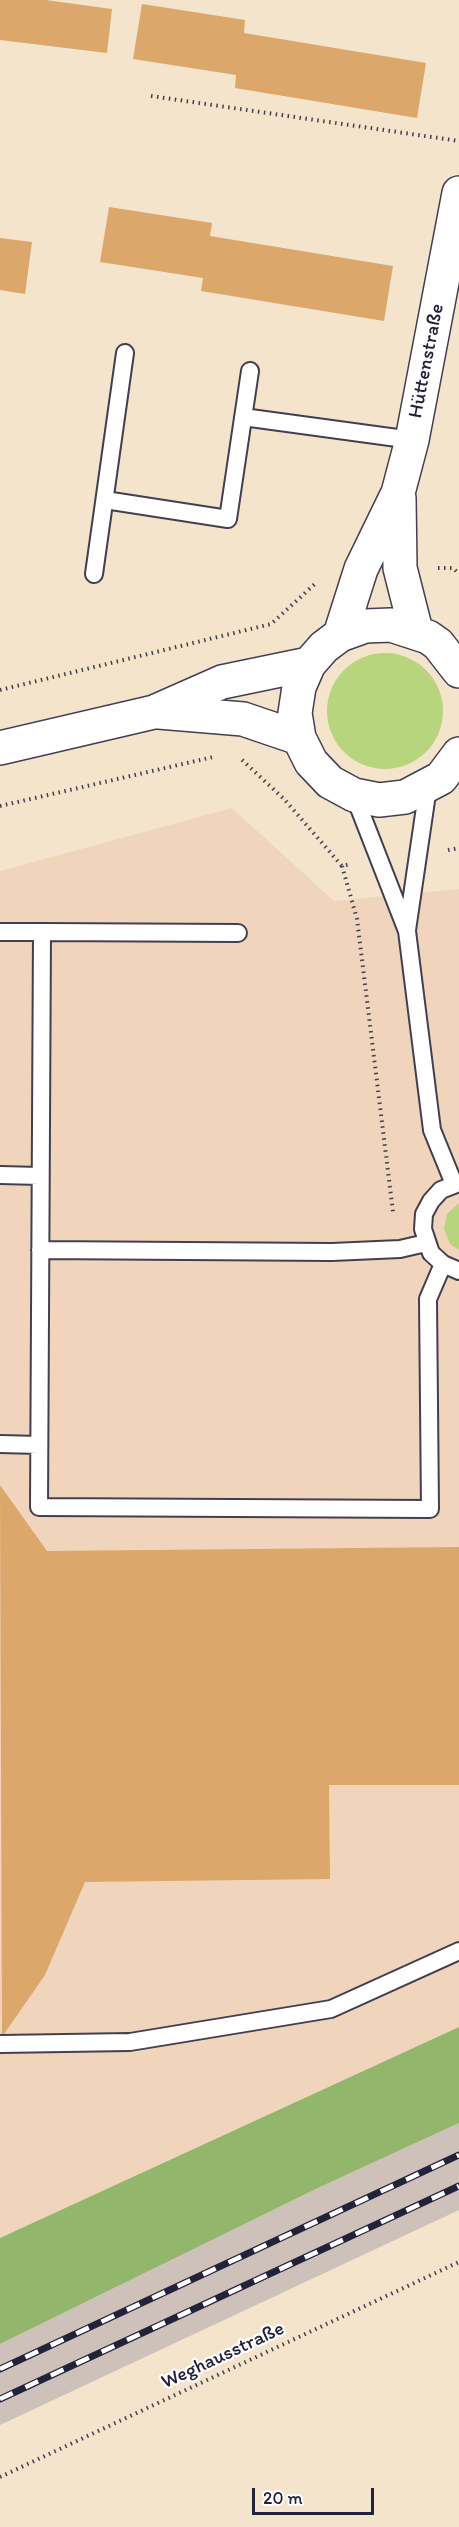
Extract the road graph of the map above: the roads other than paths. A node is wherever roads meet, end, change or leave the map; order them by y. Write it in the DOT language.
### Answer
graph roads {
  1 [pos="459,193"];
  2 [pos="125,353"];
  3 [pos="250,371"];
  4 [pos="243,417"];
  5 [pos="412,440"];
  6 [pos="398,493"];
  7 [pos="105,500"];
  8 [pos="94,574"];
  9 [pos="340,635"];
  10 [pos="438,635"];
  11 [pos="309,664"];
  12 [pos="459,670"];
  13 [pos="154,712"];
  14 [pos="299,738"];
  15 [pos="0,748"];
  16 [pos="449,768"];
  17 [pos="354,795"];
  18 [pos="407,931"];
  19 [pos="0,932"];
  20 [pos="42,932"];
  21 [pos="238,933"];
  22 [pos="0,1174"];
  23 [pos="40,1176"];
  24 [pos="457,1184"];
  25 [pos="426,1244"];
  26 [pos="40,1250"];
  27 [pos="451,1268"];
  28 [pos="0,1444"];
  29 [pos="39,1445"];
  30 [pos="459,1951"];
  31 [pos="0,2044"];
  1 -- 5 [label="street, Hüttenstraße"];
  2 -- 7 [label="lane"];
  3 -- 4 [label="lane"];
  4 -- 5 [label="lane"];
  4 -- 7 [label="lane"];
  5 -- 6 [label="street, Hüttenstraße"];
  6 -- 9 [label="street"];
  6 -- 10 [label="street"];
  7 -- 8 [label="lane"];
  9 -- 10 [label="street"];
  9 -- 11 [label="street"];
  10 -- 12 [label="street"];
  11 -- 13 [label="street"];
  11 -- 14 [label="street"];
  13 -- 14 [label="street"];
  13 -- 15 [label="street"];
  14 -- 17 [label="street"];
  16 -- 17 [label="street"];
  16 -- 18 [label="lane"];
  17 -- 18 [label="lane"];
  18 -- 24 [label="lane"];
  19 -- 20 [label="lane"];
  20 -- 21 [label="lane"];
  20 -- 23 [label="lane"];
  22 -- 23 [label="lane"];
  23 -- 26 [label="lane"];
  24 -- 25 [label="lane"];
  25 -- 26 [label="lane"];
  25 -- 27 [label="lane"];
  26 -- 29 [label="lane"];
  27 -- 29 [label="lane"];
  28 -- 29 [label="lane"];
  30 -- 31 [label="lane"];
}
